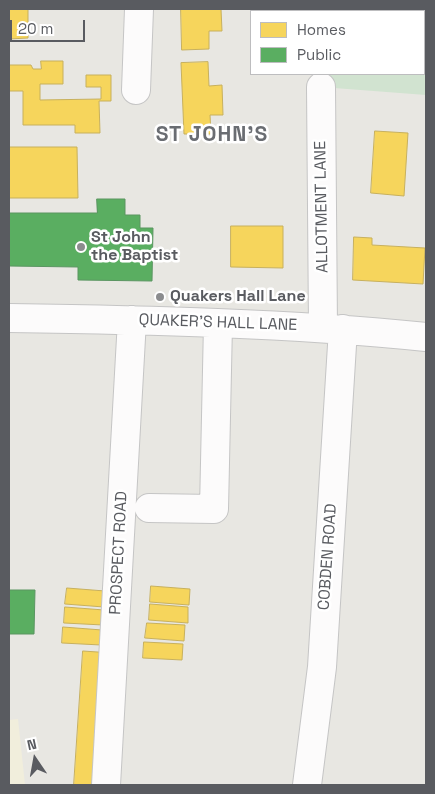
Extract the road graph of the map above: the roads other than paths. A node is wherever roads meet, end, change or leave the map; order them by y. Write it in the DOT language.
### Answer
graph roads {
  1 [pos="139,9"];
  2 [pos="321,87"];
  3 [pos="136,90"];
  4 [pos="9,318"];
  5 [pos="132,320"];
  6 [pos="218,324"];
  7 [pos="333,328"];
  8 [pos="426,337"];
  9 [pos="149,508"];
  10 [pos="106,785"];
  11 [pos="307,785"];
  1 -- 3 [label="street"];
  2 -- 7 [label="street, ALLOTMENT LANE"];
  4 -- 5 [label="street, QUAKER'S HALL LANE"];
  5 -- 6 [label="street, QUAKER'S HALL LANE"];
  5 -- 10 [label="street, PROSPECT ROAD"];
  6 -- 7 [label="street, QUAKER'S HALL LANE"];
  6 -- 9 [label="street"];
  7 -- 8 [label="street, QUAKER'S HALL LANE"];
  7 -- 11 [label="street, COBDEN ROAD"];
}
